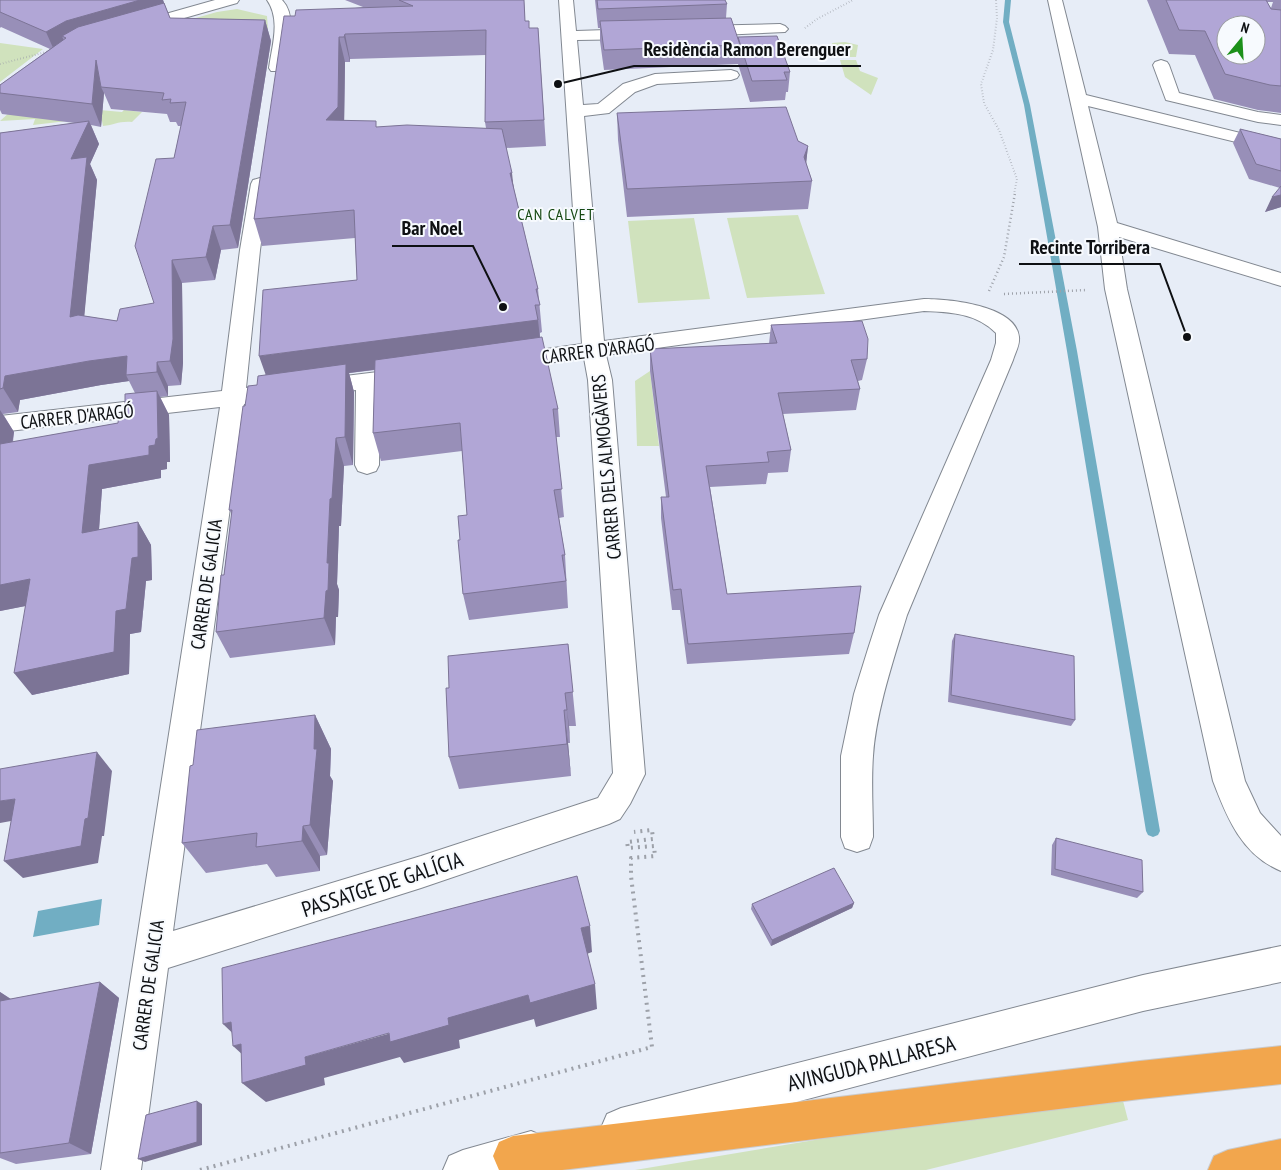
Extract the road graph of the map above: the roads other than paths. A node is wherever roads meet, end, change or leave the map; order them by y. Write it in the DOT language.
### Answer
graph roads {
  1 [pos="232,0"];
  2 [pos="274,0"];
  3 [pos="566,0"];
  4 [pos="1055,0"];
  5 [pos="780,28"];
  6 [pos="123,30"];
  7 [pos="682,32"];
  8 [pos="652,33"];
  9 [pos="569,36"];
  10 [pos="1161,65"];
  11 [pos="731,75"];
  12 [pos="275,84"];
  13 [pos="1078,98"];
  14 [pos="575,111"];
  15 [pos="1281,120"];
  16 [pos="1281,148"];
  17 [pos="263,162"];
  18 [pos="1108,227"];
  19 [pos="1281,280"];
  20 [pos="594,350"];
  21 [pos="492,364"];
  22 [pos="435,371"];
  23 [pos="368,380"];
  24 [pos="232,398"];
  25 [pos="0,424"];
  26 [pos="367,465"];
  27 [pos="614,801"];
  28 [pos="857,837"];
  29 [pos="1281,855"];
  30 [pos="153,955"];
  31 [pos="1281,964"];
  32 [pos="1281,1065"];
  33 [pos="513,1156"];
  34 [pos="1281,1158"];
  35 [pos="121,1170"];
  36 [pos="463,1170"];
  37 [pos="1228,1170"];
  1 -- 6 [label="street"];
  2 -- 12 [label="street"];
  3 -- 9 [label="street, CARRER DELS ALMOGÀVERS"];
  4 -- 13 [label="street"];
  5 -- 7 [label="street"];
  8 -- 9 [label="street"];
  9 -- 14 [label="street, CARRER DELS ALMOGÀVERS"];
  10 -- 15 [label="street"];
  11 -- 14 [label="street"];
  13 -- 16 [label="street"];
  13 -- 18 [label="street"];
  14 -- 20 [label="street, CARRER DELS ALMOGÀVERS"];
  17 -- 24 [label="street, CARRER DE GALICIA"];
  18 -- 19 [label="street"];
  18 -- 29 [label="street"];
  20 -- 21 [label="street, CARRER D'ARAGÓ"];
  20 -- 27 [label="street, CARRER DELS ALMOGÀVERS"];
  20 -- 28 [label="street, CARRER D'ARAGÓ"];
  22 -- 23 [label="street, CARRER D'ARAGÓ"];
  23 -- 24 [label="street, CARRER D'ARAGÓ"];
  23 -- 26 [label="street"];
  24 -- 25 [label="street, CARRER D'ARAGÓ"];
  24 -- 30 [label="street, CARRER DE GALICIA"];
  27 -- 30 [label="street, PASSATGE DE GALÍCIA"];
  30 -- 35 [label="street, CARRER DE GALICIA"];
  31 -- 33 [label="street, AVINGUDA PALLARESA"];
  32 -- 33 [label="highway"];
  33 -- 36 [label="street, AVINGUDA PALLARESA"];
  34 -- 37 [label="highway"];
}
